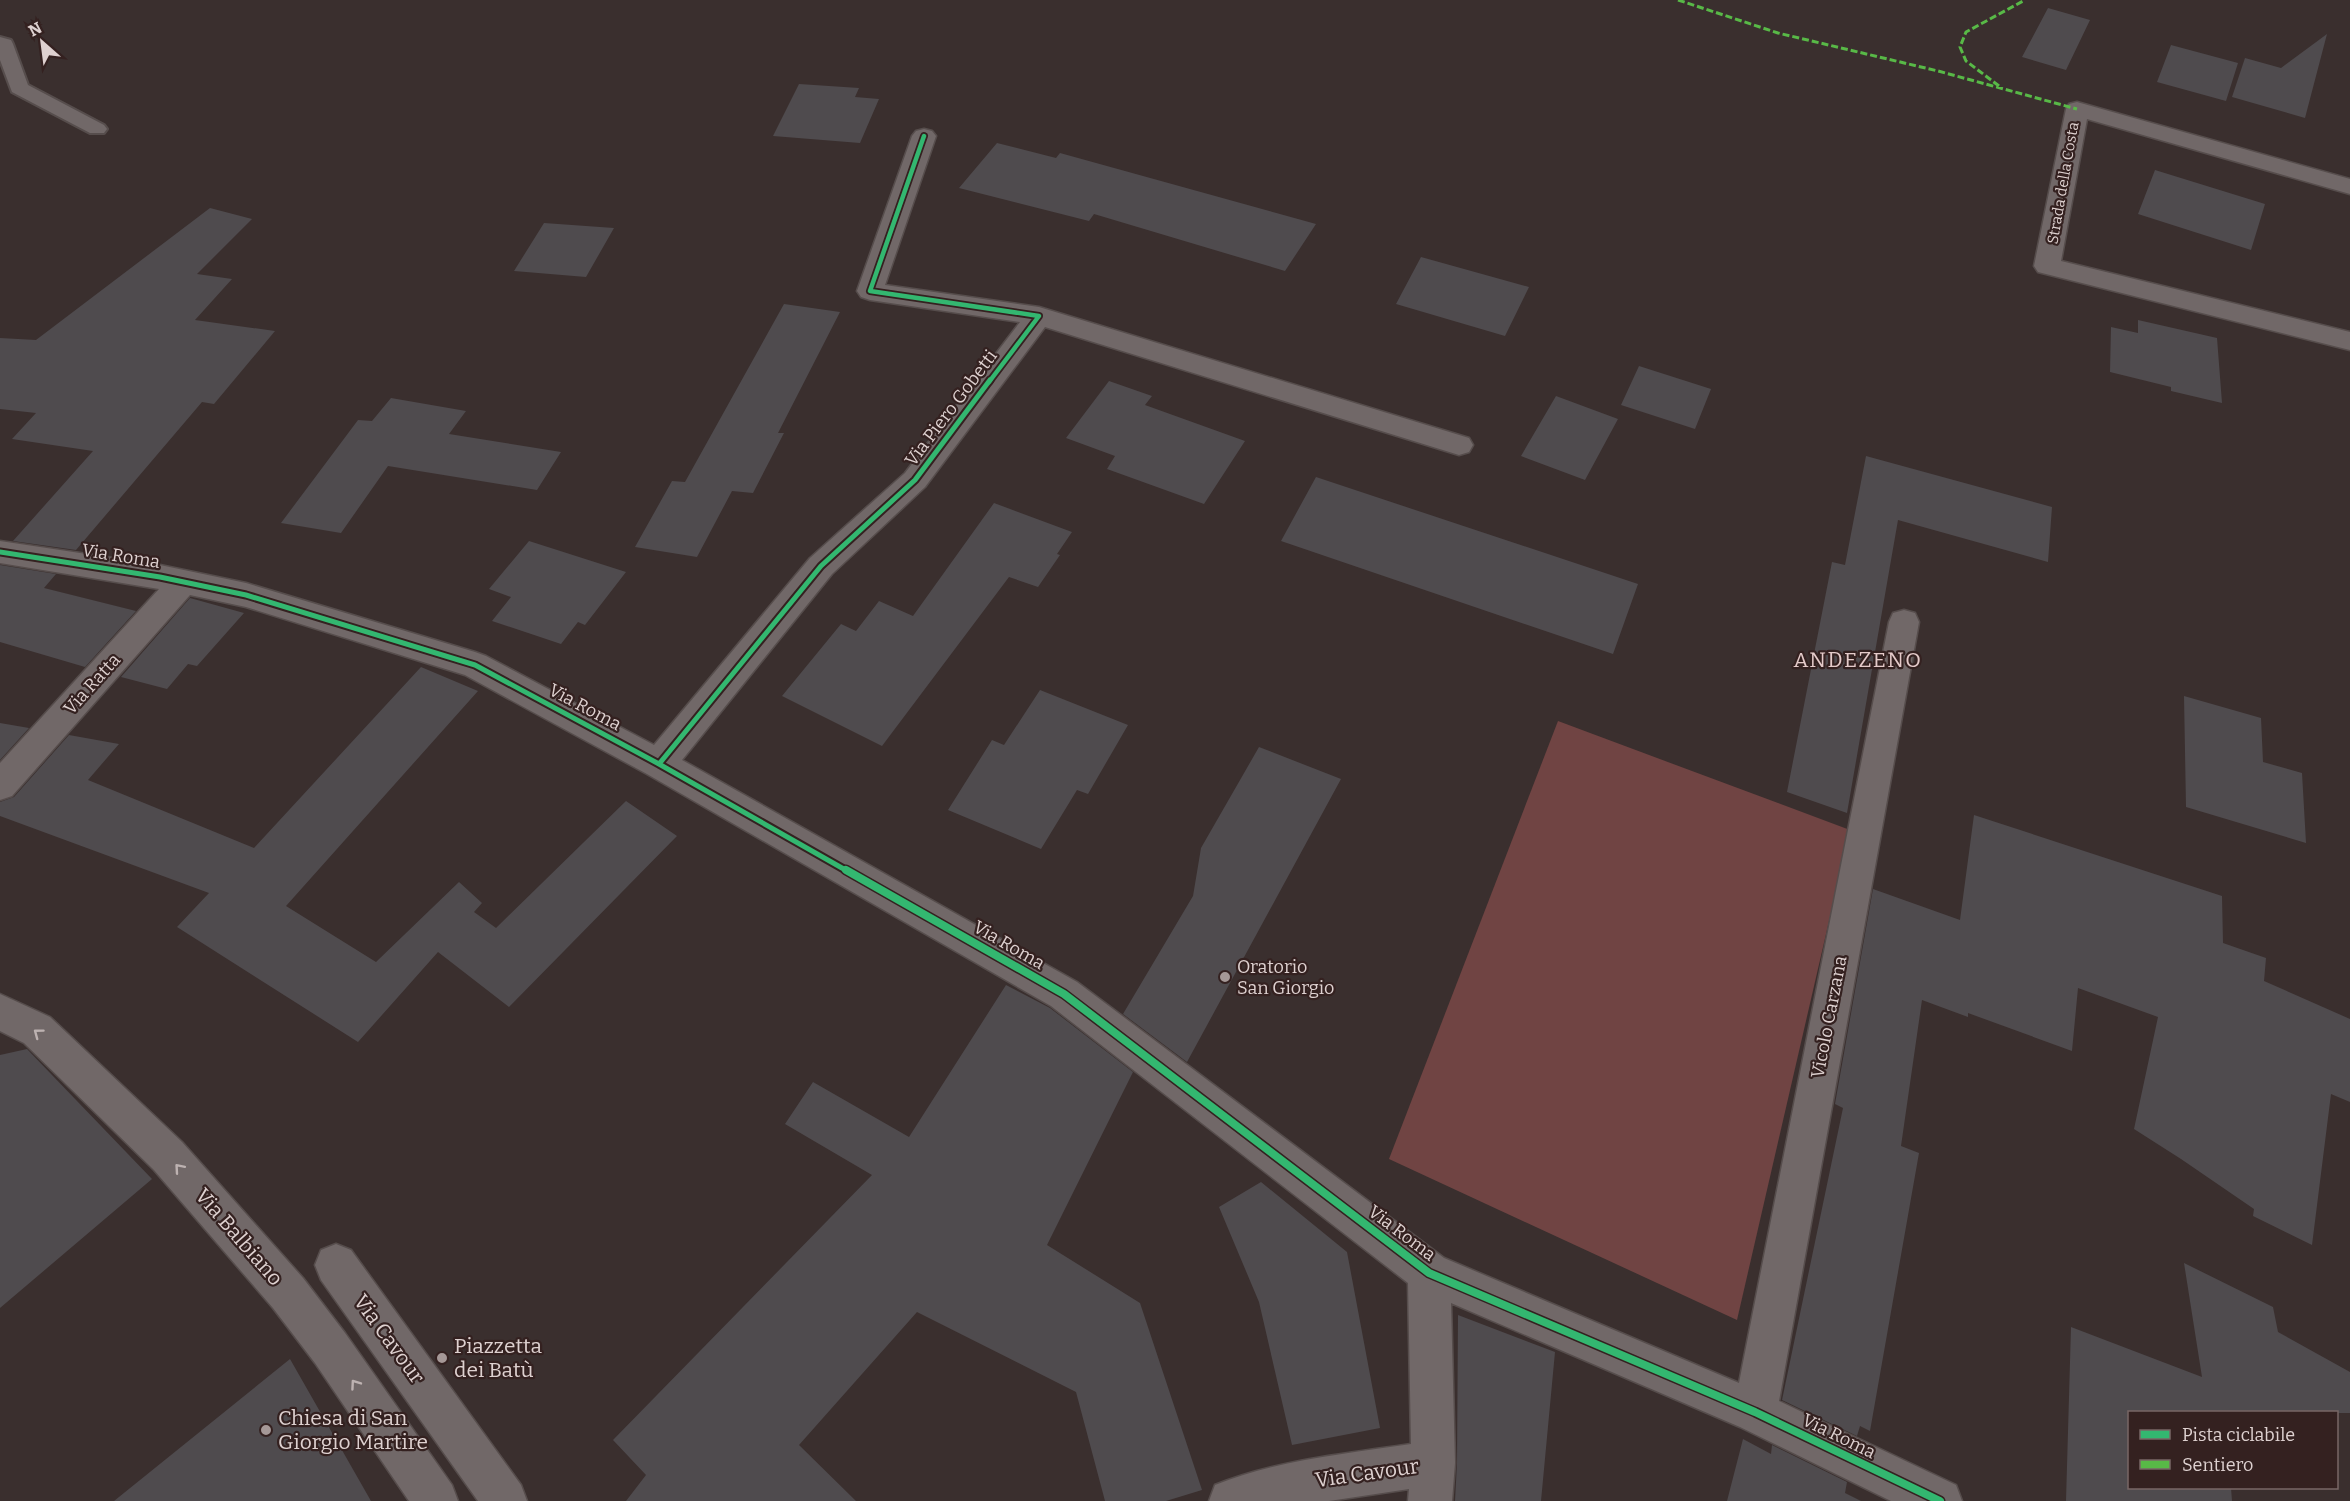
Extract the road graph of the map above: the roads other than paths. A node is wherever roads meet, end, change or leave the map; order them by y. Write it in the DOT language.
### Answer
graph roads {
  1 [pos="0,43"];
  2 [pos="97,129"];
  3 [pos="924,136"];
  4 [pos="2350,187"];
  5 [pos="1039,316"];
  6 [pos="2350,341"];
  7 [pos="1459,445"];
  8 [pos="0,552"];
  9 [pos="183,582"];
  10 [pos="1904,622"];
  11 [pos="659,764"];
  12 [pos="0,786"];
  13 [pos="0,1012"];
  14 [pos="336,1265"];
  15 [pos="1429,1273"];
  16 [pos="1755,1412"];
  17 [pos="1432,1482"];
  18 [pos="436,1501"];
  19 [pos="505,1501"];
  20 [pos="1231,1501"];
  21 [pos="1940,1501"];
  1 -- 2 [label="lane"];
  3 -- 5 [label="street"];
  4 -- 6 [label="street, Strada della Costa"];
  5 -- 7 [label="street"];
  5 -- 11 [label="street, Via Piero Gobetti"];
  8 -- 9 [label="street, Via Roma"];
  9 -- 11 [label="street, Via Roma"];
  9 -- 12 [label="street, Via Ratta"];
  10 -- 16 [label="street, Vicolo Carzana"];
  11 -- 15 [label="street, Via Roma"];
  18 -- 13 [label="street, Via Balbiano, one-way"];
  14 -- 19 [label="street, Via Cavour"];
  15 -- 16 [label="street, Via Roma"];
  15 -- 17 [label="street, Via Roma"];
  16 -- 21 [label="street, Via Roma"];
  17 -- 20 [label="street, Via Cavour"];
}
